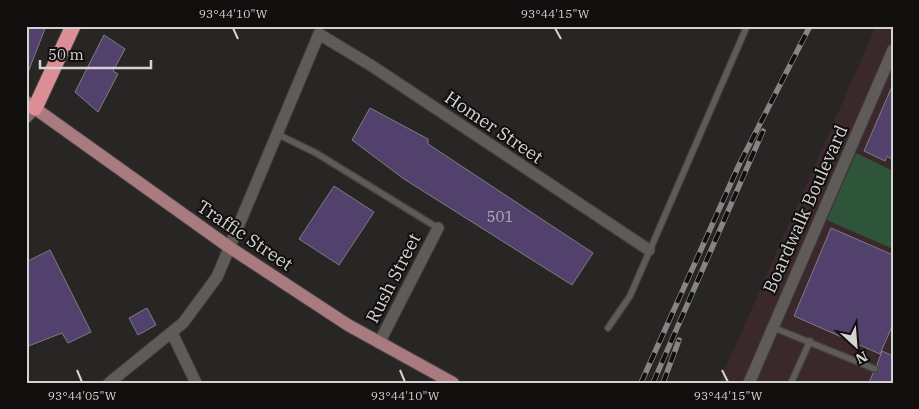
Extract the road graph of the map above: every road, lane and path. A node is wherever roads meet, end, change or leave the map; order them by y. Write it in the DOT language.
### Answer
graph roads {
  1 [pos="72,26"];
  2 [pos="747,26"];
  3 [pos="320,30"];
  4 [pos="893,50"];
  5 [pos="29,109"];
  6 [pos="276,134"];
  7 [pos="438,228"];
  8 [pos="229,246"];
  9 [pos="649,250"];
  10 [pos="772,327"];
  11 [pos="608,328"];
  12 [pos="172,333"];
  13 [pos="810,342"];
  14 [pos="379,343"];
  15 [pos="875,369"];
  16 [pos="109,383"];
  17 [pos="196,383"];
  18 [pos="453,383"];
  19 [pos="749,383"];
  20 [pos="791,383"];
  1 -- 5 [label="highway"];
  2 -- 9 [label="lane"];
  3 -- 6 [label="street"];
  3 -- 9 [label="street, Homer Street"];
  4 -- 10 [label="street, Boardwalk Boulevard"];
  5 -- 8 [label="main road, Traffic Street"];
  6 -- 7 [label="lane"];
  6 -- 8 [label="street"];
  7 -- 14 [label="street, Rush Street"];
  8 -- 12 [label="street"];
  8 -- 14 [label="main road, Traffic Street"];
  9 -- 11 [label="lane"];
  10 -- 13 [label="lane"];
  10 -- 19 [label="street, Boardwalk Boulevard"];
  12 -- 16 [label="street"];
  12 -- 17 [label="street"];
  13 -- 15 [label="lane"];
  13 -- 20 [label="lane"];
  14 -- 18 [label="main road, Traffic Street"];
}
